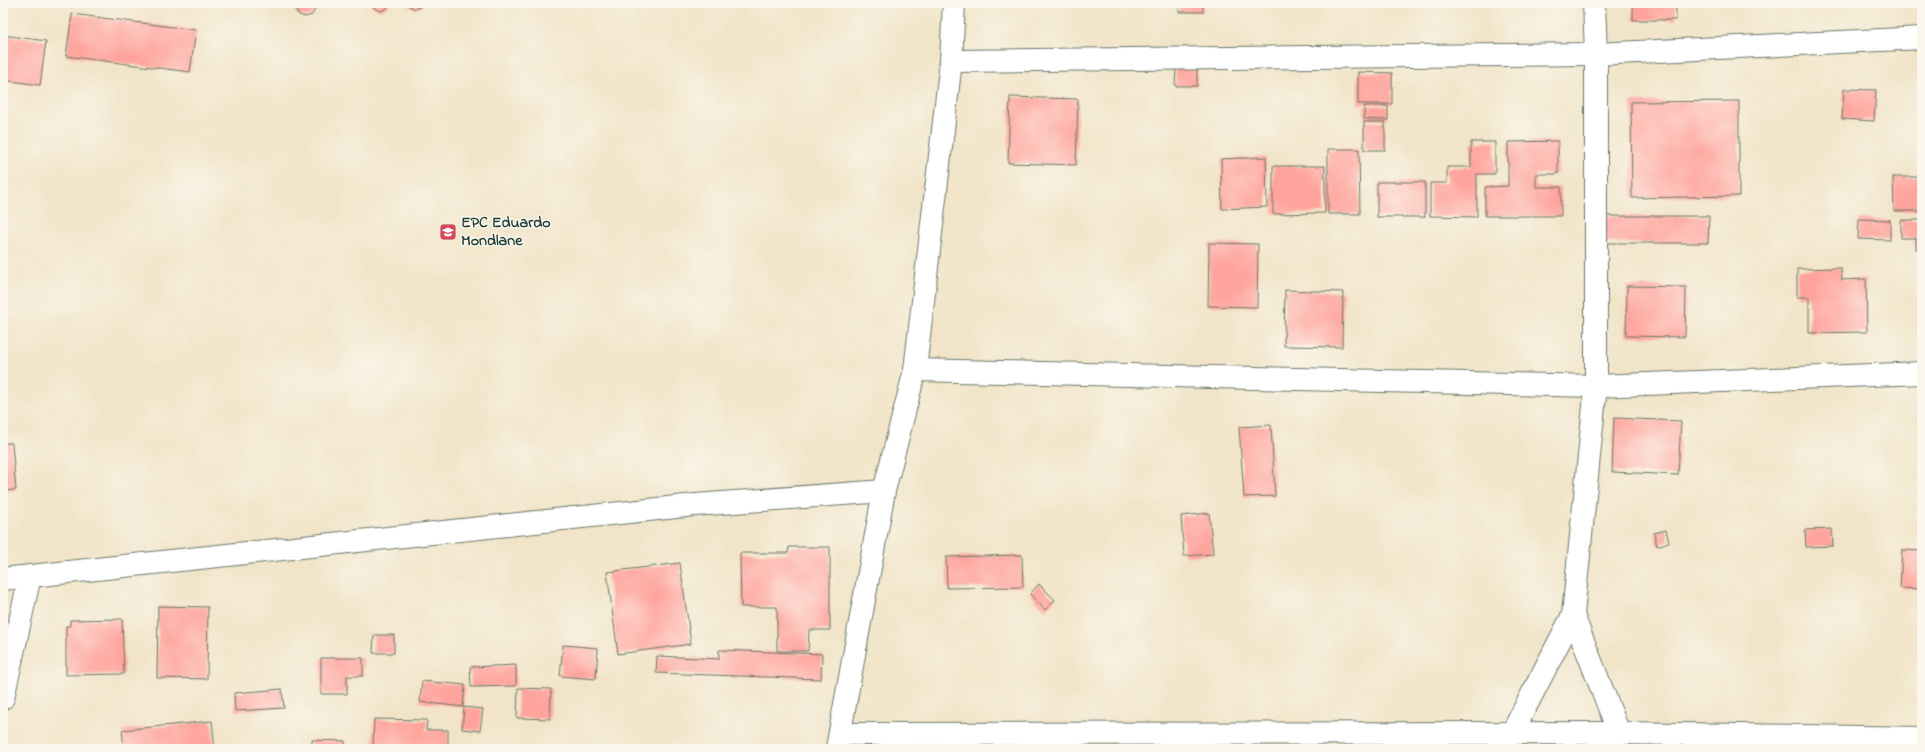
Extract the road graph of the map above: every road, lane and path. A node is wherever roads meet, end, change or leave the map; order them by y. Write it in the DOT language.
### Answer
graph roads {
  1 [pos="954,3"];
  2 [pos="1594,3"];
  3 [pos="1922,38"];
  4 [pos="1596,54"];
  5 [pos="951,61"];
  6 [pos="915,370"];
  7 [pos="1922,373"];
  8 [pos="1596,386"];
  9 [pos="884,491"];
  10 [pos="30,576"];
  11 [pos="3,579"];
  12 [pos="1573,616"];
  13 [pos="3,698"];
  14 [pos="1619,733"];
  15 [pos="1922,738"];
  16 [pos="1506,741"];
  17 [pos="838,742"];
  18 [pos="1891,744"];
  1 -- 5 [label="street"];
  2 -- 4 [label="street"];
  3 -- 4 [label="street"];
  4 -- 5 [label="street"];
  4 -- 8 [label="street"];
  5 -- 6 [label="street"];
  6 -- 8 [label="street"];
  6 -- 9 [label="street"];
  7 -- 8 [label="street"];
  8 -- 12 [label="street"];
  9 -- 10 [label="street"];
  9 -- 17 [label="street"];
  10 -- 11 [label="street"];
  10 -- 13 [label="street"];
  12 -- 14 [label="street"];
  12 -- 16 [label="street"];
  14 -- 16 [label="street"];
  14 -- 18 [label="street"];
  15 -- 18 [label="street"];
  16 -- 17 [label="street"];
}
